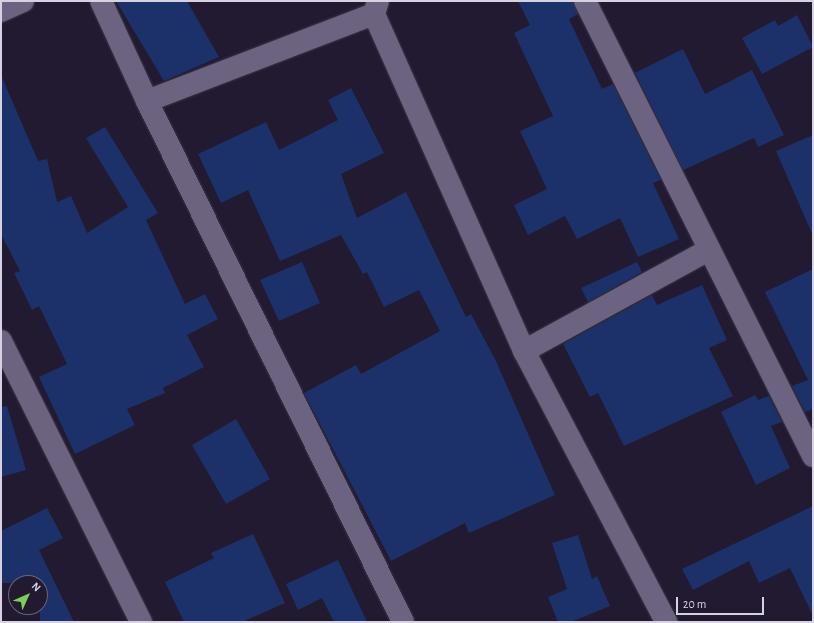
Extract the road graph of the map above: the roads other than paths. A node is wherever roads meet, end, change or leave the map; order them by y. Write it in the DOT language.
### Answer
graph roads {
  1 [pos="23,1"];
  2 [pos="101,1"];
  3 [pos="585,1"];
  4 [pos="376,8"];
  5 [pos="1,11"];
  6 [pos="147,101"];
  7 [pos="707,251"];
  8 [pos="1,341"];
  9 [pos="524,351"];
  10 [pos="813,456"];
  11 [pos="141,622"];
  12 [pos="403,622"];
  13 [pos="666,622"];
  1 -- 5 [label="street"];
  2 -- 6 [label="street"];
  3 -- 7 [label="street"];
  4 -- 6 [label="street"];
  4 -- 9 [label="street"];
  6 -- 12 [label="street"];
  7 -- 9 [label="street"];
  7 -- 10 [label="street"];
  8 -- 11 [label="street"];
  9 -- 13 [label="street"];
}
